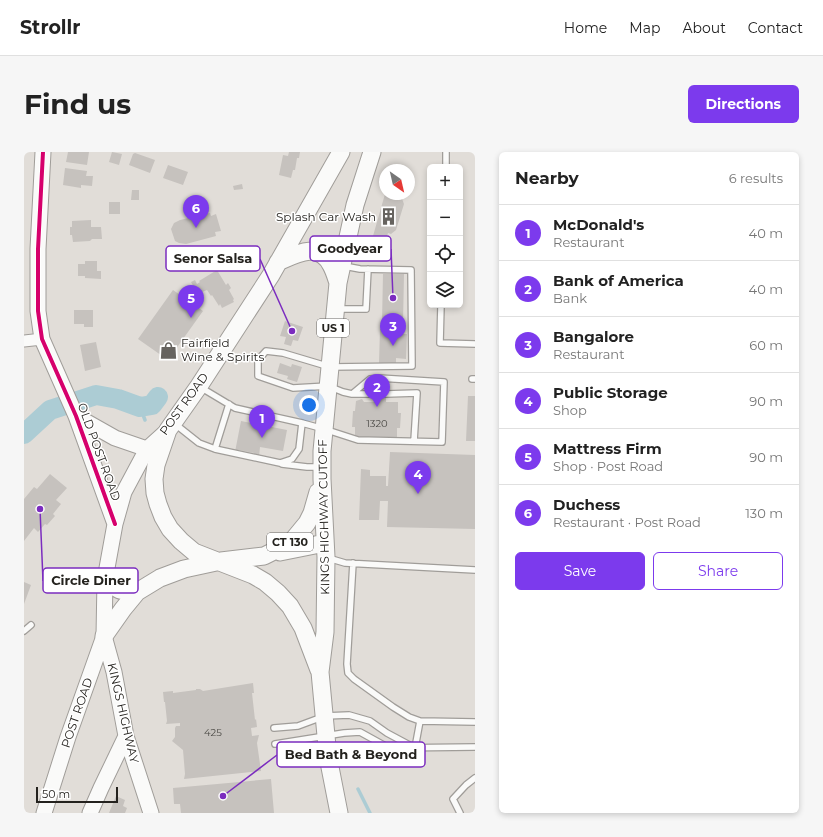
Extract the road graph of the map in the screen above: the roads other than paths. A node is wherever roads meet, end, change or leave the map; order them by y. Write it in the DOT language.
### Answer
graph roads {
  1 [pos="43,152"];
  2 [pos="342,152"];
  3 [pos="372,152"];
  4 [pos="446,152"];
  5 [pos="446,164"];
  6 [pos="278,262"];
  7 [pos="342,265"];
  8 [pos="368,270"];
  9 [pos="338,283"];
  10 [pos="441,308"];
  11 [pos="335,309"];
  12 [pos="42,339"];
  13 [pos="24,341"];
  14 [pos="475,344"];
  15 [pos="330,367"];
  16 [pos="199,386"];
  17 [pos="328,386"];
  18 [pos="352,394"];
  19 [pos="372,394"];
  20 [pos="386,394"];
  21 [pos="228,404"];
  22 [pos="76,416"];
  23 [pos="302,423"];
  24 [pos="171,426"];
  25 [pos="324,429"];
  26 [pos="414,441"];
  27 [pos="215,449"];
  28 [pos="147,450"];
  29 [pos="280,463"];
  30 [pos="322,473"];
  31 [pos="114,524"];
  32 [pos="325,550"];
  33 [pos="264,556"];
  34 [pos="221,561"];
  35 [pos="353,563"];
  36 [pos="475,570"];
  37 [pos="105,579"];
  38 [pos="137,592"];
  39 [pos="31,625"];
  40 [pos="24,631"];
  41 [pos="104,636"];
  42 [pos="320,672"];
  43 [pos="325,716"];
  44 [pos="420,721"];
  45 [pos="475,722"];
  46 [pos="274,728"];
  47 [pos="327,735"];
  48 [pos="126,736"];
  49 [pos="276,744"];
  50 [pos="475,747"];
  51 [pos="415,748"];
  52 [pos="475,778"];
  53 [pos="44,813"];
  54 [pos="90,813"];
  55 [pos="151,813"];
  56 [pos="339,813"];
  57 [pos="460,813"];
  1 -- 12 [label="main road, OLD POST ROAD"];
  2 -- 6 [label="main road, POST ROAD / US 1"];
  3 -- 7 [label="main road, KINGS HIGHWAY CUTOFF / US 1"];
  4 -- 5 [label="lane"];
  6 -- 9 [label="main road"];
  6 -- 16 [label="main road, POST ROAD / US 1"];
  7 -- 8 [label="lane"];
  7 -- 9 [label="main road, KINGS HIGHWAY CUTOFF / US 1"];
  8 -- 11 [label="lane"];
  8 -- 15 [label="lane"];
  9 -- 11 [label="main road, KINGS HIGHWAY CUTOFF / US 1"];
  10 -- 14 [label="lane"];
  11 -- 15 [label="main road, KINGS HIGHWAY CUTOFF / US 1"];
  12 -- 13 [label="street"];
  12 -- 22 [label="main road, OLD POST ROAD"];
  15 -- 17 [label="main road, KINGS HIGHWAY CUTOFF / US 1"];
  15 -- 17 [label="lane"];
  16 -- 21 [label="lane"];
  16 -- 24 [label="main road, POST ROAD / US 1"];
  17 -- 18 [label="lane"];
  17 -- 25 [label="main road, KINGS HIGHWAY CUTOFF / US 1"];
  18 -- 19 [label="lane"];
  18 -- 26 [label="lane"];
  20 -- 26 [label="lane"];
  21 -- 23 [label="lane"];
  21 -- 27 [label="lane"];
  22 -- 28 [label="main road, OLD POST ROAD"];
  22 -- 31 [label="main road, OLD POST ROAD"];
  23 -- 25 [label="lane"];
  23 -- 29 [label="lane"];
  24 -- 27 [label="lane"];
  24 -- 28 [label="main road, POST ROAD / CT 130"];
  24 -- 34 [label="main road, US 1"];
  25 -- 26 [label="lane"];
  25 -- 30 [label="main road, KINGS HIGHWAY CUTOFF / US 1"];
  27 -- 29 [label="lane"];
  28 -- 31 [label="main road, POST ROAD / CT 130"];
  29 -- 30 [label="lane"];
  30 -- 32 [label="main road, KINGS HIGHWAY CUTOFF / US 1"];
  30 -- 33 [label="main road, CT 130"];
  31 -- 37 [label="main road, POST ROAD / CT 130"];
  32 -- 33 [label="main road"];
  32 -- 35 [label="lane"];
  32 -- 42 [label="main road, KINGS HIGHWAY CUTOFF / US 1"];
  33 -- 34 [label="main road, CT 130"];
  34 -- 38 [label="main road, CT 130"];
  34 -- 42 [label="main road, US 1"];
  35 -- 36 [label="lane"];
  35 -- 44 [label="lane"];
  37 -- 38 [label="main road"];
  37 -- 41 [label="main road, POST ROAD / CT 130"];
  38 -- 41 [label="main road, CT 130"];
  39 -- 40 [label="lane"];
  41 -- 48 [label="main road, KINGS HIGHWAY"];
  41 -- 53 [label="main road, POST ROAD / CT 130"];
  42 -- 43 [label="main road, KINGS HIGHWAY CUTOFF / US 1"];
  43 -- 46 [label="lane"];
  43 -- 47 [label="main road, KINGS HIGHWAY CUTOFF / US 1"];
  43 -- 51 [label="lane"];
  44 -- 45 [label="lane"];
  44 -- 51 [label="lane"];
  47 -- 49 [label="lane"];
  47 -- 51 [label="lane"];
  47 -- 56 [label="main road, KINGS HIGHWAY CUTOFF / US 1"];
  48 -- 54 [label="main road"];
  48 -- 55 [label="main road, KINGS HIGHWAY"];
  50 -- 51 [label="lane"];
  52 -- 57 [label="lane"];
}
